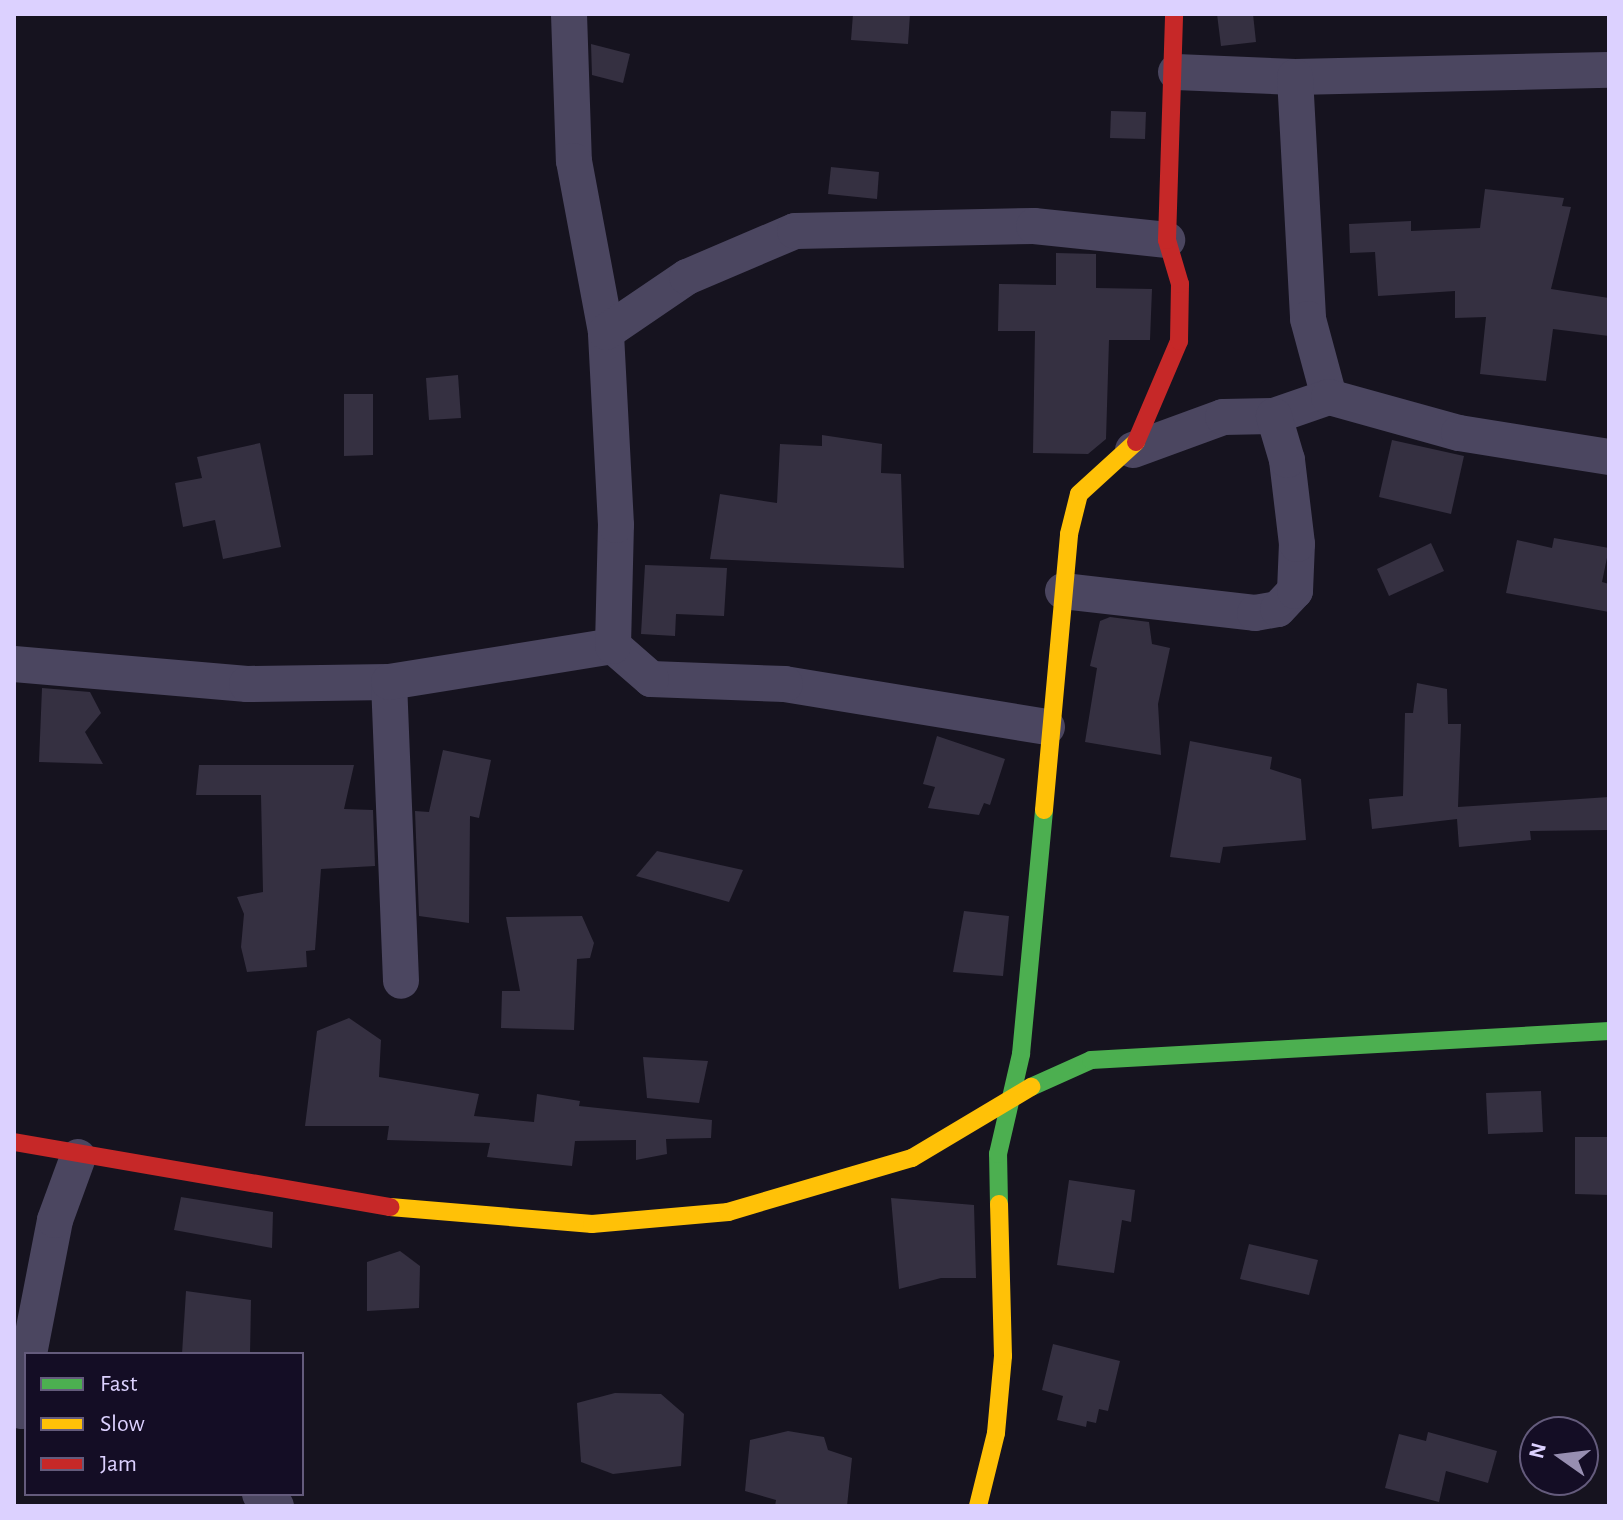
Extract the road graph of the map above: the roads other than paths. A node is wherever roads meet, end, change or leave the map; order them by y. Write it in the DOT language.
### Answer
graph roads {
  1 [pos="569,14"];
  2 [pos="1174,14"];
  3 [pos="1609,70"];
  4 [pos="1176,72"];
  5 [pos="1295,77"];
  6 [pos="1167,240"];
  7 [pos="606,332"];
  8 [pos="1329,397"];
  9 [pos="1274,416"];
  10 [pos="1133,450"];
  11 [pos="1609,457"];
  12 [pos="1063,591"];
  13 [pos="613,646"];
  14 [pos="14,664"];
  15 [pos="389,682"];
  16 [pos="1047,727"];
  17 [pos="401,981"];
  18 [pos="1609,1031"];
  19 [pos="1010,1104"];
  20 [pos="14,1142"];
  21 [pos="78,1157"];
  22 [pos="29,1352"];
  23 [pos="24,1386"];
  24 [pos="20,1411"];
  25 [pos="978,1506"];
  1 -- 7 [label="street"];
  2 -- 4 [label="street"];
  3 -- 5 [label="street"];
  4 -- 5 [label="street"];
  4 -- 6 [label="street"];
  5 -- 8 [label="street"];
  6 -- 7 [label="street"];
  6 -- 10 [label="street"];
  7 -- 13 [label="street"];
  8 -- 9 [label="street"];
  8 -- 11 [label="street"];
  9 -- 10 [label="street"];
  9 -- 12 [label="street"];
  10 -- 12 [label="street"];
  12 -- 16 [label="street"];
  13 -- 15 [label="street"];
  13 -- 16 [label="street"];
  14 -- 15 [label="street"];
  15 -- 17 [label="street"];
  16 -- 19 [label="street"];
  18 -- 19 [label="street"];
  19 -- 21 [label="street"];
  19 -- 25 [label="street"];
  20 -- 21 [label="street"];
  21 -- 22 [label="street"];
  23 -- 24 [label="street"];
}
